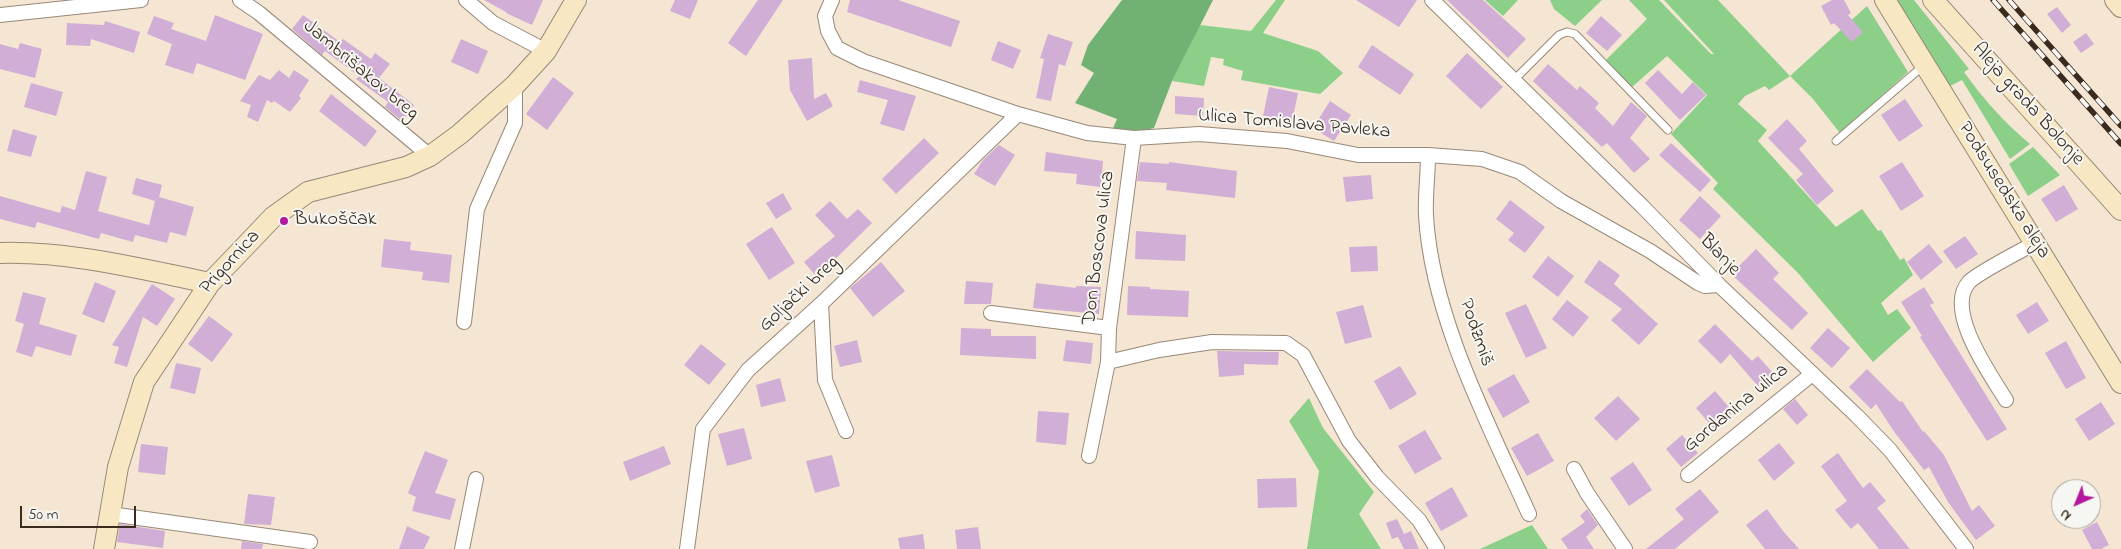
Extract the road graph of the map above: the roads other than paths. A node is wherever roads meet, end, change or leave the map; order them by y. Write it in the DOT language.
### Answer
graph roads {
  1 [pos="141,0"];
  2 [pos="240,0"];
  3 [pos="466,0"];
  4 [pos="576,0"];
  5 [pos="832,0"];
  6 [pos="1432,0"];
  7 [pos="1885,0"];
  8 [pos="1933,0"];
  9 [pos="2115,0"];
  10 [pos="2121,7"];
  11 [pos="0,15"];
  12 [pos="546,51"];
  13 [pos="1925,64"];
  14 [pos="1514,80"];
  15 [pos="515,85"];
  16 [pos="1018,114"];
  17 [pos="1668,130"];
  18 [pos="1134,138"];
  19 [pos="1836,141"];
  20 [pos="1428,155"];
  21 [pos="430,156"];
  22 [pos="2121,210"];
  23 [pos="2035,243"];
  24 [pos="0,253"];
  25 [pos="210,283"];
  26 [pos="1719,285"];
  27 [pos="821,304"];
  28 [pos="991,313"];
  29 [pos="464,322"];
  30 [pos="1109,328"];
  31 [pos="1108,362"];
  32 [pos="1812,374"];
  33 [pos="2121,383"];
  34 [pos="2006,400"];
  35 [pos="846,431"];
  36 [pos="1089,456"];
  37 [pos="1574,468"];
  38 [pos="1688,475"];
  39 [pos="476,479"];
  40 [pos="110,514"];
  41 [pos="1530,514"];
  42 [pos="310,542"];
  43 [pos="104,549"];
  44 [pos="462,549"];
  45 [pos="687,549"];
  46 [pos="1437,549"];
  47 [pos="1625,549"];
  48 [pos="1966,549"];
  1 -- 11 [label="street"];
  2 -- 21 [label="street, Jambrišakov breg"];
  3 -- 12 [label="street"];
  4 -- 12 [label="street, Prigornica"];
  5 -- 16 [label="street, Ulica Tomislava Pavleka"];
  6 -- 14 [label="street, Blanje"];
  7 -- 13 [label="street, Podsusedska aleja"];
  8 -- 22 [label="street, Aleja grada Bolonje"];
  9 -- 10 [label="street"];
  12 -- 15 [label="street, Prigornica"];
  13 -- 19 [label="lane"];
  13 -- 23 [label="street, Podsusedska aleja"];
  14 -- 17 [label="lane"];
  14 -- 26 [label="street, Blanje"];
  15 -- 21 [label="street, Prigornica"];
  15 -- 29 [label="street"];
  16 -- 18 [label="street, Ulica Tomislava Pavleka"];
  16 -- 27 [label="street, Goljački breg"];
  18 -- 20 [label="street, Ulica Tomislava Pavleka"];
  18 -- 30 [label="street, Don Boscova ulica"];
  20 -- 26 [label="street, Ulica Tomislava Pavleka"];
  20 -- 41 [label="street, Podzmiš"];
  21 -- 25 [label="street, Prigornica"];
  23 -- 33 [label="street, Podsusedska aleja"];
  23 -- 34 [label="street"];
  24 -- 25 [label="street"];
  25 -- 40 [label="street, Prigornica"];
  26 -- 32 [label="street, Blanje"];
  27 -- 35 [label="street"];
  27 -- 45 [label="street, Goljački breg"];
  28 -- 30 [label="street"];
  30 -- 31 [label="street, Don Boscova ulica"];
  31 -- 36 [label="street, Don Boscova ulica"];
  31 -- 46 [label="street"];
  32 -- 38 [label="street, Gordanina ulica"];
  32 -- 48 [label="street, Blanje"];
  37 -- 47 [label="street"];
  39 -- 44 [label="street"];
  40 -- 42 [label="street"];
  40 -- 43 [label="street, Prigornica"];
}
